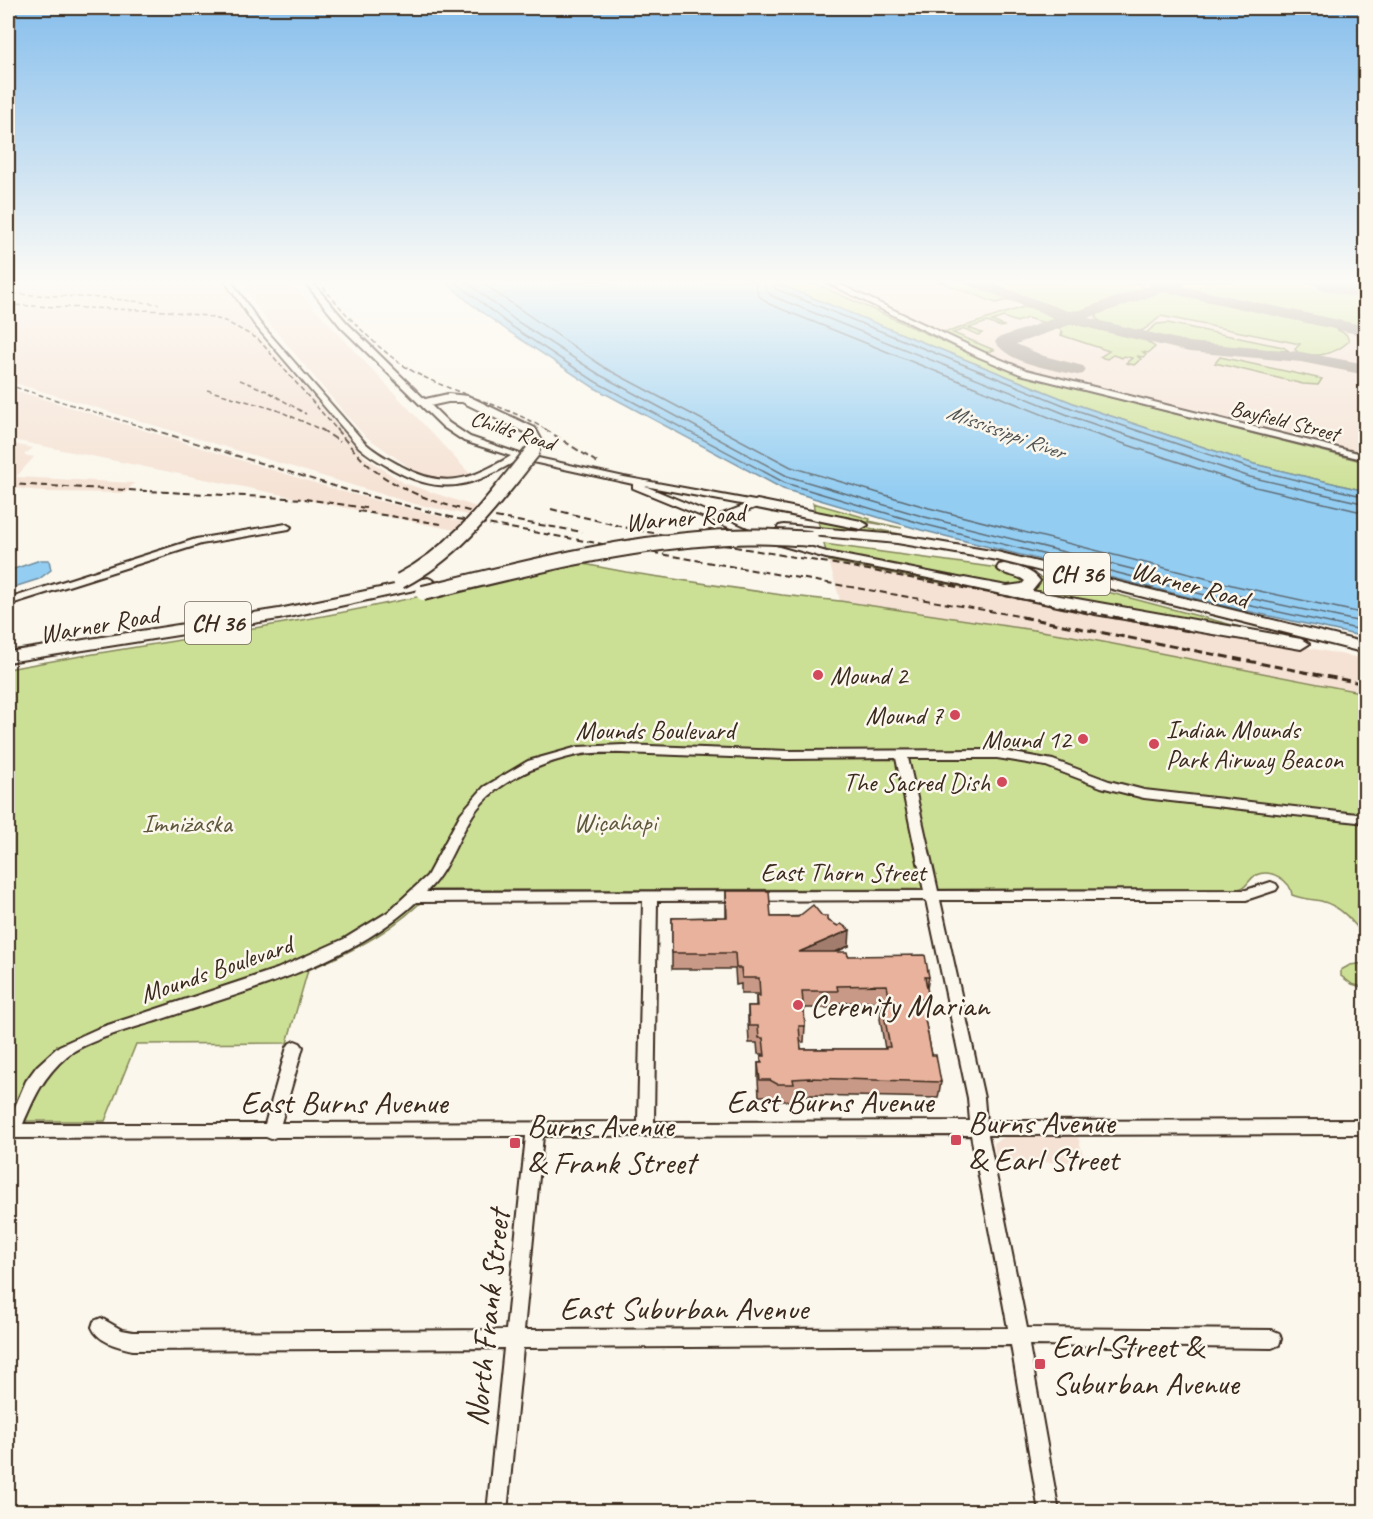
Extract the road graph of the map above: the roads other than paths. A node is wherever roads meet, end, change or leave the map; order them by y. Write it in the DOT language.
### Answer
graph roads {
  1 [pos="281,352"];
  2 [pos="372,352"];
  3 [pos="975,352"];
  4 [pos="425,403"];
  5 [pos="518,456"];
  6 [pos="1365,458"];
  7 [pos="624,480"];
  8 [pos="757,504"];
  9 [pos="717,519"];
  10 [pos="286,527"];
  11 [pos="941,553"];
  12 [pos="1056,569"];
  13 [pos="964,582"];
  14 [pos="426,588"];
  15 [pos="8,602"];
  16 [pos="279,614"];
  17 [pos="1365,648"];
  18 [pos="1365,656"];
  19 [pos="8,657"];
  20 [pos="8,667"];
  21 [pos="900,754"];
  22 [pos="1365,819"];
  23 [pos="1271,887"];
  24 [pos="932,895"];
  25 [pos="650,896"];
  26 [pos="414,897"];
  27 [pos="295,1047"];
  28 [pos="1365,1127"];
  29 [pos="980,1129"];
  30 [pos="536,1130"];
  31 [pos="646,1130"];
  32 [pos="10,1131"];
  33 [pos="271,1132"];
  34 [pos="101,1327"];
  35 [pos="1019,1338"];
  36 [pos="515,1339"];
  37 [pos="1272,1339"];
  38 [pos="497,1512"];
  39 [pos="1049,1512"];
  1 -- 5 [label="street"];
  2 -- 4 [label="street, Childs Road"];
  3 -- 6 [label="street, Bayfield Street"];
  4 -- 5 [label="street, Childs Road"];
  4 -- 16 [label="highway, bridge"];
  5 -- 7 [label="street, Childs Road"];
  7 -- 8 [label="street, Childs Road"];
  7 -- 9 [label="street, Childs Road"];
  8 -- 9 [label="street"];
  8 -- 12 [label="highway"];
  9 -- 13 [label="street, Childs Road"];
  10 -- 15 [label="street"];
  11 -- 13 [label="highway"];
  11 -- 14 [label="highway, Warner Road / CH 36, bridge"];
  11 -- 18 [label="highway, Warner Road / CH 36"];
  12 -- 14 [label="highway, Warner Road / CH 36"];
  12 -- 17 [label="highway, Warner Road / CH 36"];
  13 -- 18 [label="highway"];
  14 -- 16 [label="highway, Warner Road / CH 36"];
  14 -- 20 [label="highway, Warner Road / CH 36"];
  16 -- 19 [label="highway, Warner Road / CH 36"];
  21 -- 22 [label="street, Mounds Boulevard"];
  21 -- 24 [label="street"];
  21 -- 26 [label="street, Mounds Boulevard"];
  23 -- 24 [label="street, East Thorn Street"];
  24 -- 25 [label="street, East Thorn Street"];
  24 -- 29 [label="street"];
  25 -- 26 [label="street, East Thorn Street"];
  25 -- 31 [label="street"];
  26 -- 32 [label="street, Mounds Boulevard"];
  27 -- 33 [label="street"];
  28 -- 29 [label="street, East Burns Avenue"];
  29 -- 31 [label="street, East Burns Avenue"];
  29 -- 35 [label="street"];
  30 -- 31 [label="street, East Burns Avenue"];
  30 -- 33 [label="street, East Burns Avenue"];
  30 -- 36 [label="street, North Frank Street"];
  32 -- 33 [label="street, East Burns Avenue"];
  34 -- 36 [label="street, East Suburban Avenue"];
  35 -- 36 [label="street, East Suburban Avenue"];
  35 -- 37 [label="street, East Suburban Avenue"];
  35 -- 39 [label="street"];
  36 -- 38 [label="street, North Frank Street"];
}
